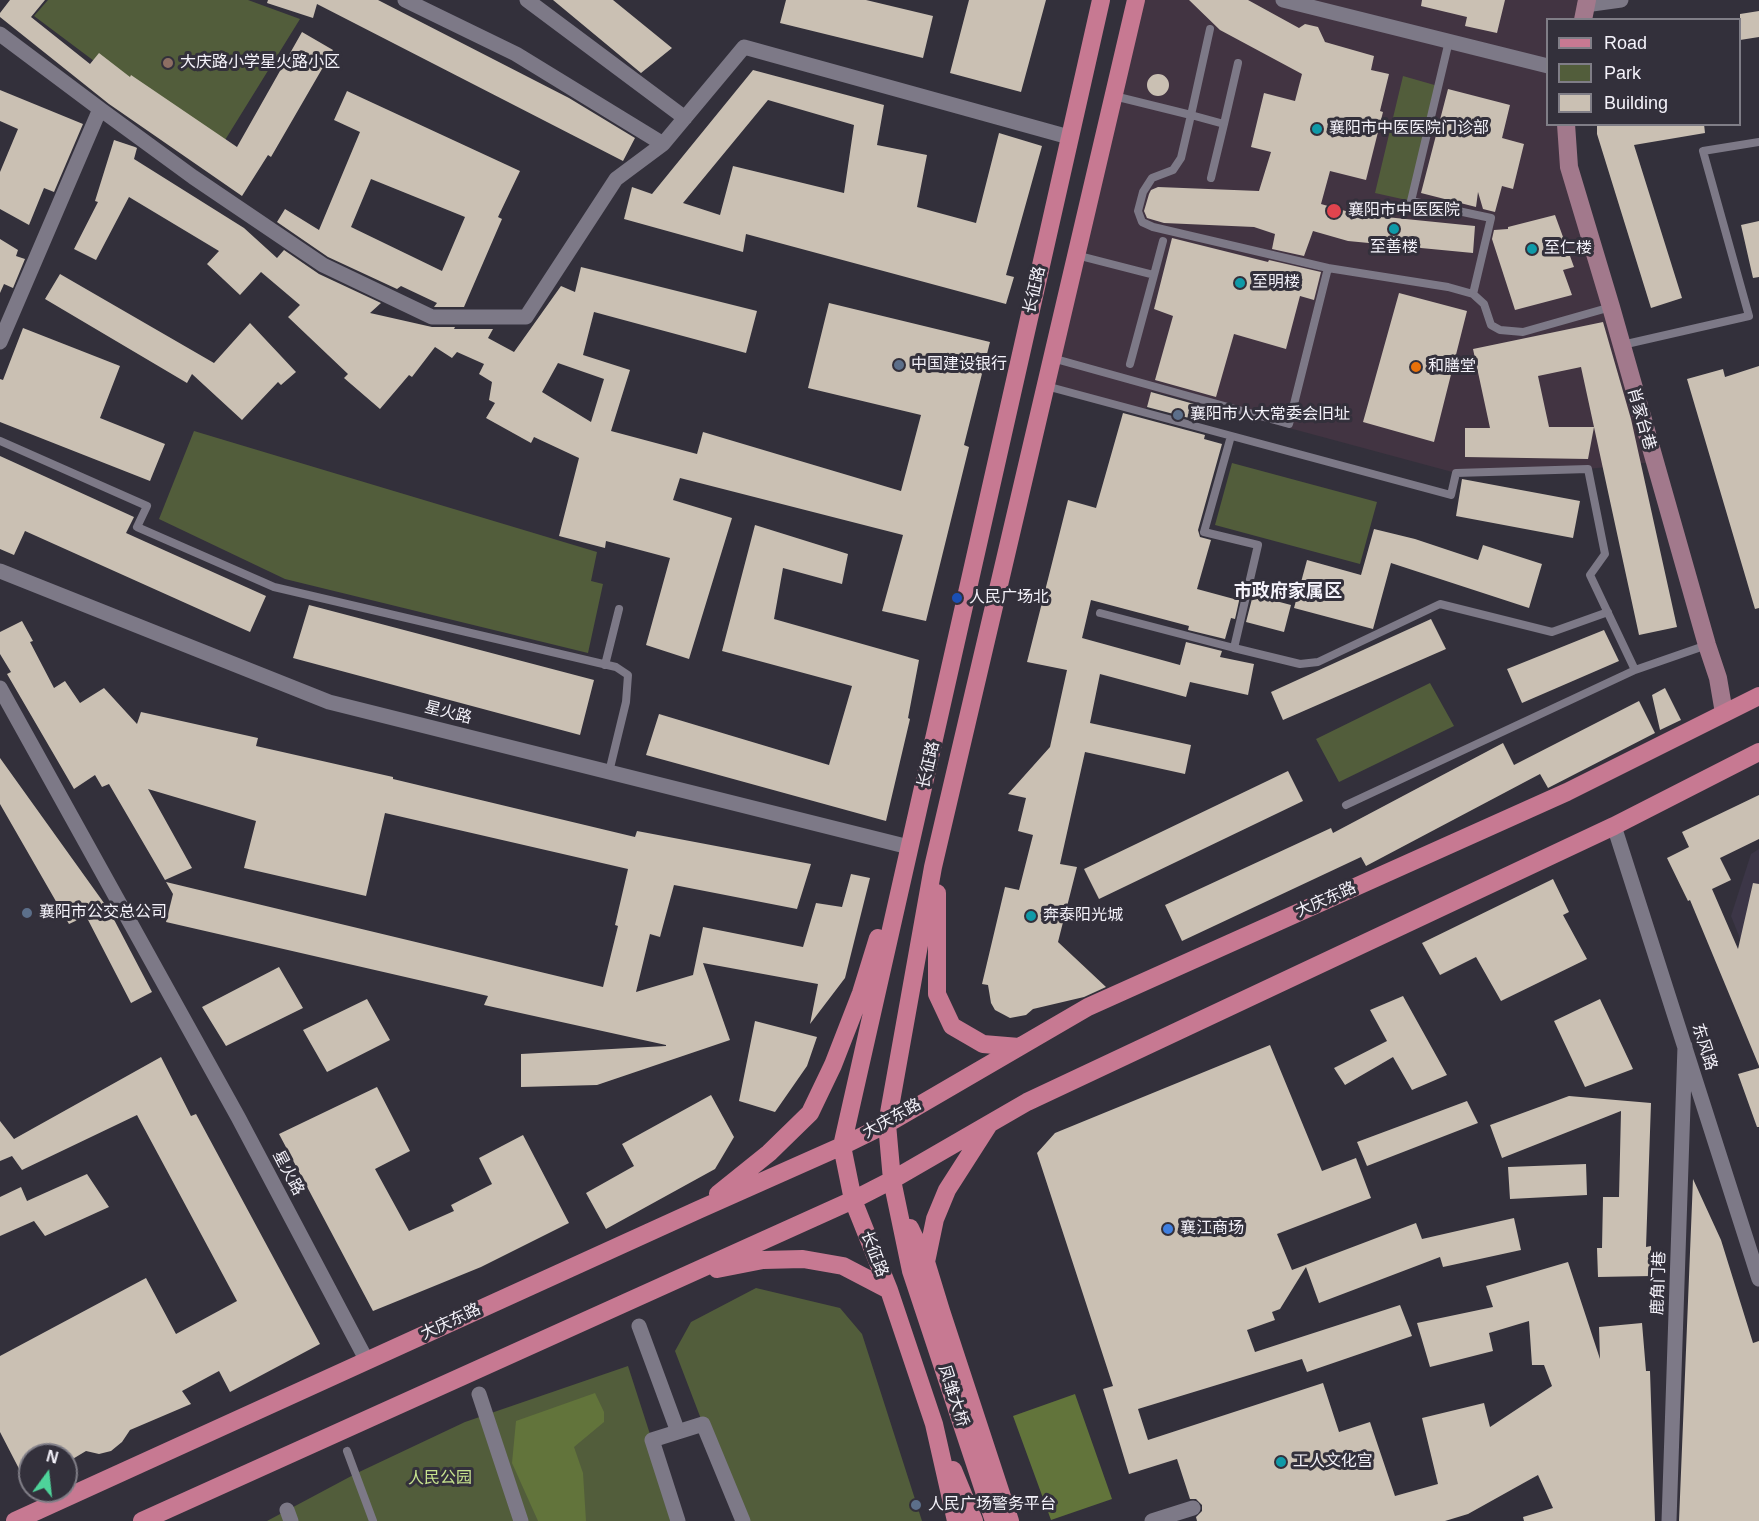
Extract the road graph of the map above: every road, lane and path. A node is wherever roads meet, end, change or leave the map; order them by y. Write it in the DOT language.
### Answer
graph roads {
  1 [pos="405,0"];
  2 [pos="527,0"];
  3 [pos="1101,0"];
  4 [pos="1136,0"];
  5 [pos="1282,0"];
  6 [pos="1622,0"];
  7 [pos="1585,8"];
  8 [pos="1210,29"];
  9 [pos="0,34"];
  10 [pos="1449,41"];
  11 [pos="1238,63"];
  12 [pos="1546,65"];
  13 [pos="1114,96"];
  14 [pos="100,110"];
  15 [pos="1191,115"];
  16 [pos="685,117"];
  17 [pos="1224,124"];
  18 [pos="1566,126"];
  19 [pos="1069,137"];
  20 [pos="1759,141"];
  21 [pos="663,144"];
  22 [pos="1211,178"];
  23 [pos="1163,240"];
  24 [pos="1076,255"];
  25 [pos="1328,268"];
  26 [pos="1154,275"];
  27 [pos="1473,294"];
  28 [pos="1611,307"];
  29 [pos="0,342"];
  30 [pos="1621,346"];
  31 [pos="1052,358"];
  32 [pos="1130,364"];
  33 [pos="1046,386"];
  34 [pos="1231,436"];
  35 [pos="0,441"];
  36 [pos="0,571"];
  37 [pos="619,609"];
  38 [pos="1608,612"];
  39 [pos="1100,613"];
  40 [pos="1707,645"];
  41 [pos="1234,648"];
  42 [pos="605,664"];
  43 [pos="1635,670"];
  44 [pos="0,688"];
  45 [pos="1759,696"];
  46 [pos="1724,713"];
  47 [pos="1759,752"];
  48 [pos="931,755"];
  49 [pos="609,772"];
  50 [pos="1346,805"];
  51 [pos="1614,826"];
  52 [pos="901,845"];
  53 [pos="933,867"];
  54 [pos="1685,1046"];
  55 [pos="1019,1047"];
  56 [pos="887,1124"];
  57 [pos="989,1124"];
  58 [pos="842,1146"];
  59 [pos="892,1180"];
  60 [pos="853,1200"];
  61 [pos="698,1210"];
  62 [pos="919,1266"];
  63 [pos="688,1274"];
  64 [pos="1759,1279"];
  65 [pos="889,1290"];
  66 [pos="639,1326"];
  67 [pos="367,1361"];
  68 [pos="479,1394"];
  69 [pos="934,1424"];
  70 [pos="678,1432"];
  71 [pos="347,1451"];
  72 [pos="1193,1508"];
  73 [pos="15,1521"];
  74 [pos="142,1521"];
  75 [pos="373,1521"];
  76 [pos="521,1521"];
  77 [pos="678,1521"];
  78 [pos="743,1521"];
  79 [pos="956,1521"];
  80 [pos="974,1521"];
  81 [pos="994,1521"];
  82 [pos="1010,1521"];
  83 [pos="1152,1521"];
  84 [pos="1669,1521"];
  1 -- 21 [label="street"];
  2 -- 16 [label="street"];
  3 -- 19 [label="main road, 长征路"];
  4 -- 13 [label="main road, 长征路"];
  5 -- 10 [label="street"];
  6 -- 7 [label="street"];
  8 -- 15 [label="lane"];
  9 -- 14 [label="street"];
  10 -- 12 [label="street"];
  10 -- 27 [label="lane"];
  11 -- 17 [label="lane"];
  13 -- 15 [label="lane"];
  13 -- 24 [label="main road, 长征路"];
  14 -- 21 [label="street"];
  14 -- 29 [label="street"];
  15 -- 17 [label="lane"];
  15 -- 25 [label="lane"];
  16 -- 19 [label="street"];
  16 -- 21 [label="street"];
  17 -- 22 [label="lane"];
  18 -- 28 [label="street, 肖家台巷"];
  19 -- 48 [label="main road, 长征路"];
  20 -- 30 [label="lane"];
  23 -- 26 [label="lane"];
  24 -- 26 [label="lane"];
  24 -- 31 [label="main road, 长征路"];
  25 -- 27 [label="lane"];
  25 -- 31 [label="lane"];
  26 -- 32 [label="lane"];
  27 -- 28 [label="lane"];
  28 -- 30 [label="street, 肖家台巷"];
  30 -- 40 [label="street, 肖家台巷"];
  31 -- 33 [label="main road, 长征路"];
  33 -- 34 [label="lane"];
  33 -- 53 [label="main road, 长征路"];
  34 -- 38 [label="lane"];
  34 -- 41 [label="lane"];
  35 -- 42 [label="lane"];
  36 -- 49 [label="street, 星火路"];
  37 -- 42 [label="lane"];
  38 -- 41 [label="lane"];
  38 -- 43 [label="lane"];
  39 -- 41 [label="lane"];
  40 -- 43 [label="lane"];
  40 -- 46 [label="street, 肖家台巷"];
  42 -- 49 [label="lane"];
  43 -- 50 [label="lane"];
  44 -- 67 [label="street, 星火路"];
  45 -- 46 [label="main road, 大庆东路"];
  46 -- 55 [label="main road, 大庆东路"];
  47 -- 51 [label="main road"];
  48 -- 52 [label="main road"];
  48 -- 58 [label="main road, 长征路"];
  49 -- 52 [label="street, 星火路"];
  51 -- 54 [label="street, 东风路"];
  51 -- 57 [label="main road"];
  52 -- 61 [label="main road"];
  53 -- 55 [label="main road"];
  53 -- 56 [label="main road, 长征路"];
  54 -- 64 [label="street, 东风路"];
  54 -- 84 [label="street, 鹿角门巷"];
  55 -- 56 [label="main road, 大庆东路"];
  56 -- 58 [label="main road, 大庆东路"];
  56 -- 59 [label="main road, 长征路"];
  57 -- 59 [label="main road"];
  57 -- 62 [label="main road"];
  58 -- 60 [label="main road, 长征路"];
  58 -- 61 [label="main road, 大庆东路"];
  59 -- 60 [label="main road"];
  59 -- 62 [label="main road, 长征路"];
  60 -- 63 [label="main road"];
  60 -- 65 [label="main road, 长征路"];
  61 -- 67 [label="main road, 大庆东路"];
  62 -- 81 [label="main road, 凤雏大桥"];
  62 -- 82 [label="main road, 长征路"];
  63 -- 65 [label="main road"];
  63 -- 74 [label="main road"];
  65 -- 69 [label="main road, 长征路"];
  66 -- 70 [label="street"];
  67 -- 73 [label="main road, 大庆东路"];
  68 -- 76 [label="street"];
  69 -- 79 [label="main road, 长征路"];
  69 -- 80 [label="main road, 凤雏大桥"];
  70 -- 77 [label="street"];
  70 -- 78 [label="street"];
  71 -- 75 [label="lane"];
  72 -- 83 [label="street"];
}
